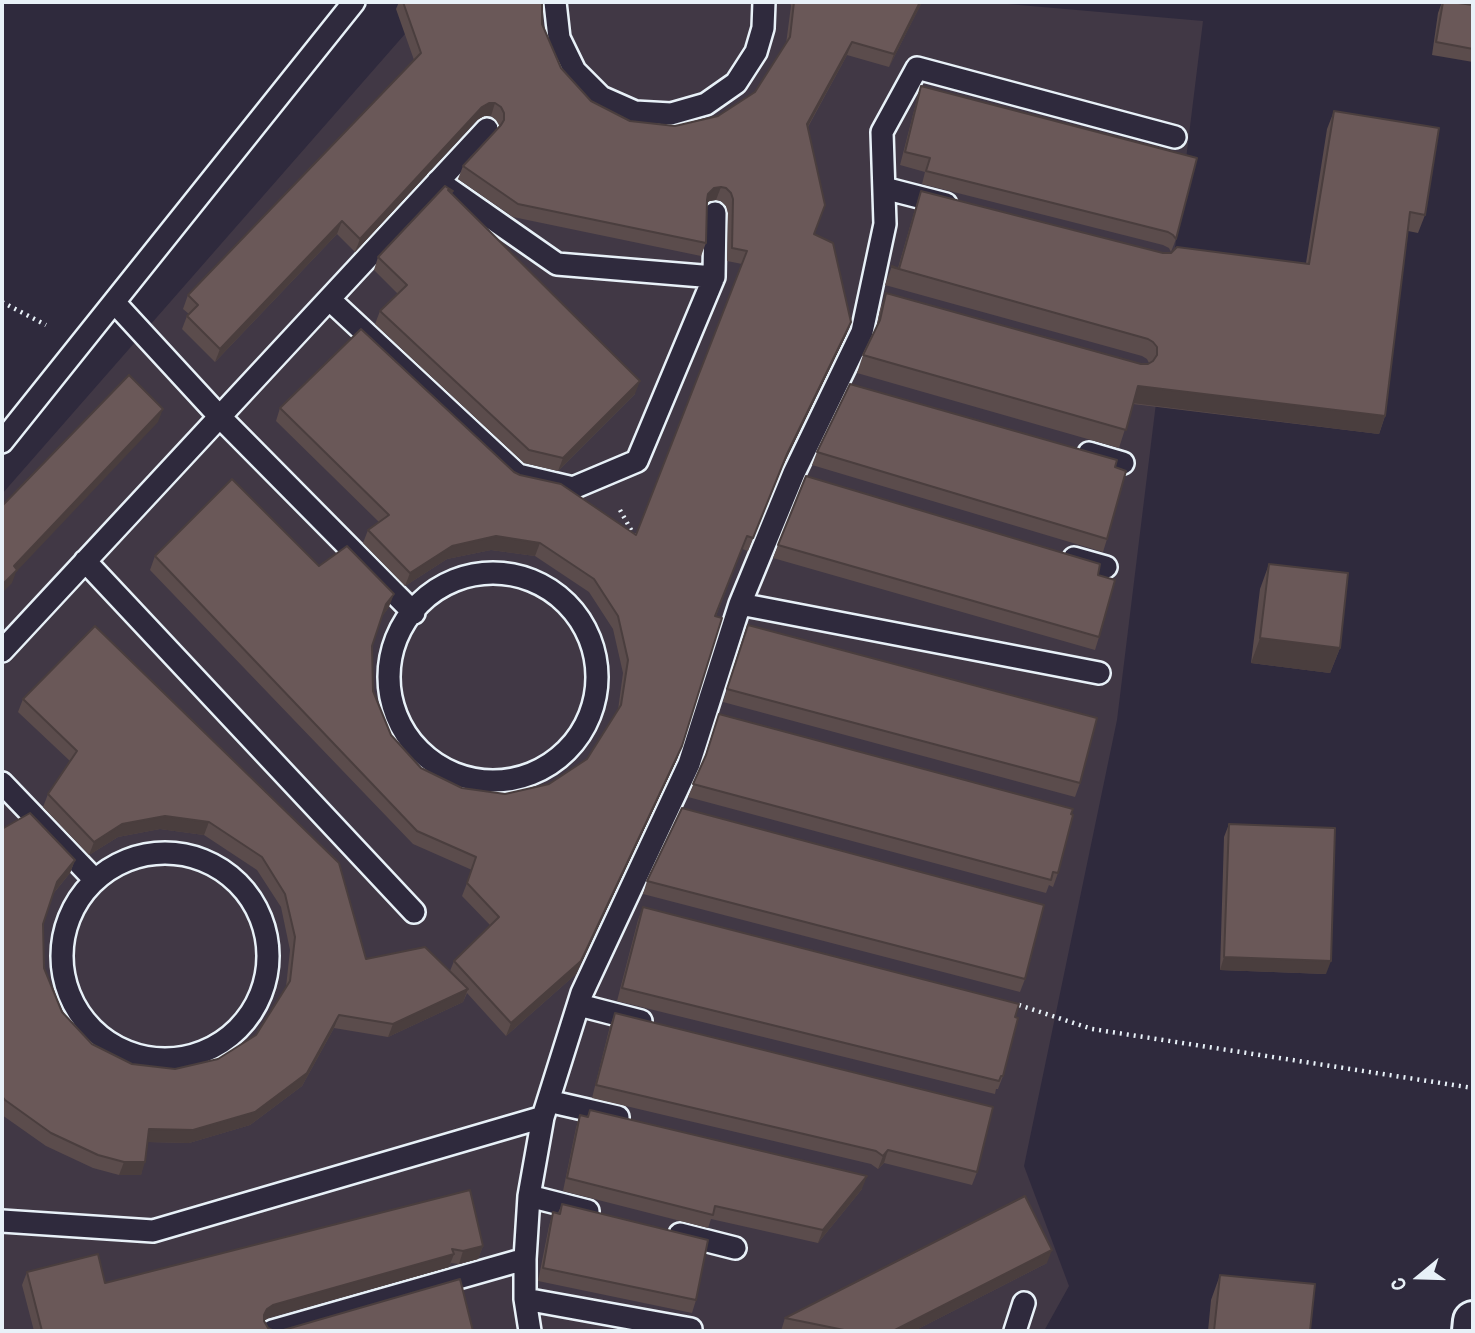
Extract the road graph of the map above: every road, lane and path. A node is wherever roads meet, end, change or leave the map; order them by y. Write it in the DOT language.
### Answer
graph roads {
  1 [pos="354,2"];
  2 [pos="555,2"];
  3 [pos="764,2"];
  4 [pos="487,129"];
  5 [pos="1175,137"];
  6 [pos="438,181"];
  7 [pos="884,188"];
  8 [pos="963,208"];
  9 [pos="715,213"];
  10 [pos="713,277"];
  11 [pos="329,299"];
  12 [pos="114,302"];
  13 [pos="219,416"];
  14 [pos="2,442"];
  15 [pos="1072,448"];
  16 [pos="1123,463"];
  17 [pos="794,472"];
  18 [pos="602,476"];
  19 [pos="820,481"];
  20 [pos="641,549"];
  21 [pos="1054,551"];
  22 [pos="85,561"];
  23 [pos="1106,567"];
  24 [pos="740,604"];
  25 [pos="414,613"];
  26 [pos="2,651"];
  27 [pos="1099,673"];
  28 [pos="2,783"];
  29 [pos="95,880"];
  30 [pos="414,912"];
  31 [pos="579,1005"];
  32 [pos="1018,1005"];
  33 [pos="659,1025"];
  34 [pos="1473,1087"];
  35 [pos="546,1109"];
  36 [pos="642,1123"];
  37 [pos="529,1196"];
  38 [pos="606,1215"];
  39 [pos="2,1222"];
  40 [pos="657,1228"];
  41 [pos="735,1248"];
  42 [pos="525,1259"];
  43 [pos="525,1299"];
  44 [pos="1024,1303"];
  45 [pos="1473,1321"];
  46 [pos="691,1329"];
  47 [pos="272,1331"];
  48 [pos="530,1331"];
  49 [pos="1016,1331"];
  50 [pos="1472,1331"];
  1 -- 12 [label="lane"];
  2 -- 3 [label="lane"];
  4 -- 6 [label="lane"];
  5 -- 7 [label="lane"];
  6 -- 10 [label="lane"];
  6 -- 11 [label="lane"];
  7 -- 8 [label="lane"];
  7 -- 17 [label="lane"];
  9 -- 10 [label="lane"];
  10 -- 18 [label="lane"];
  11 -- 13 [label="lane"];
  11 -- 18 [label="lane"];
  12 -- 13 [label="lane"];
  12 -- 14 [label="lane"];
  13 -- 22 [label="lane"];
  13 -- 25 [label="lane"];
  15 -- 16 [label="lane"];
  17 -- 19 [label="lane"];
  17 -- 24 [label="lane"];
  18 -- 20 [label="path"];
  21 -- 23 [label="lane"];
  22 -- 26 [label="lane"];
  22 -- 30 [label="lane"];
  24 -- 27 [label="lane"];
  24 -- 31 [label="lane"];
  25 -- 25 [label="lane"];
  28 -- 29 [label="lane"];
  29 -- 29 [label="lane"];
  31 -- 33 [label="lane"];
  31 -- 35 [label="lane"];
  32 -- 34 [label="path"];
  35 -- 36 [label="lane"];
  35 -- 37 [label="lane"];
  35 -- 39 [label="lane"];
  37 -- 38 [label="lane"];
  37 -- 42 [label="lane"];
  40 -- 41 [label="lane"];
  42 -- 43 [label="lane"];
  42 -- 47 [label="lane"];
  43 -- 46 [label="lane"];
  43 -- 48 [label="lane"];
  44 -- 49 [label="lane"];
  45 -- 50 [label="street"];
}
